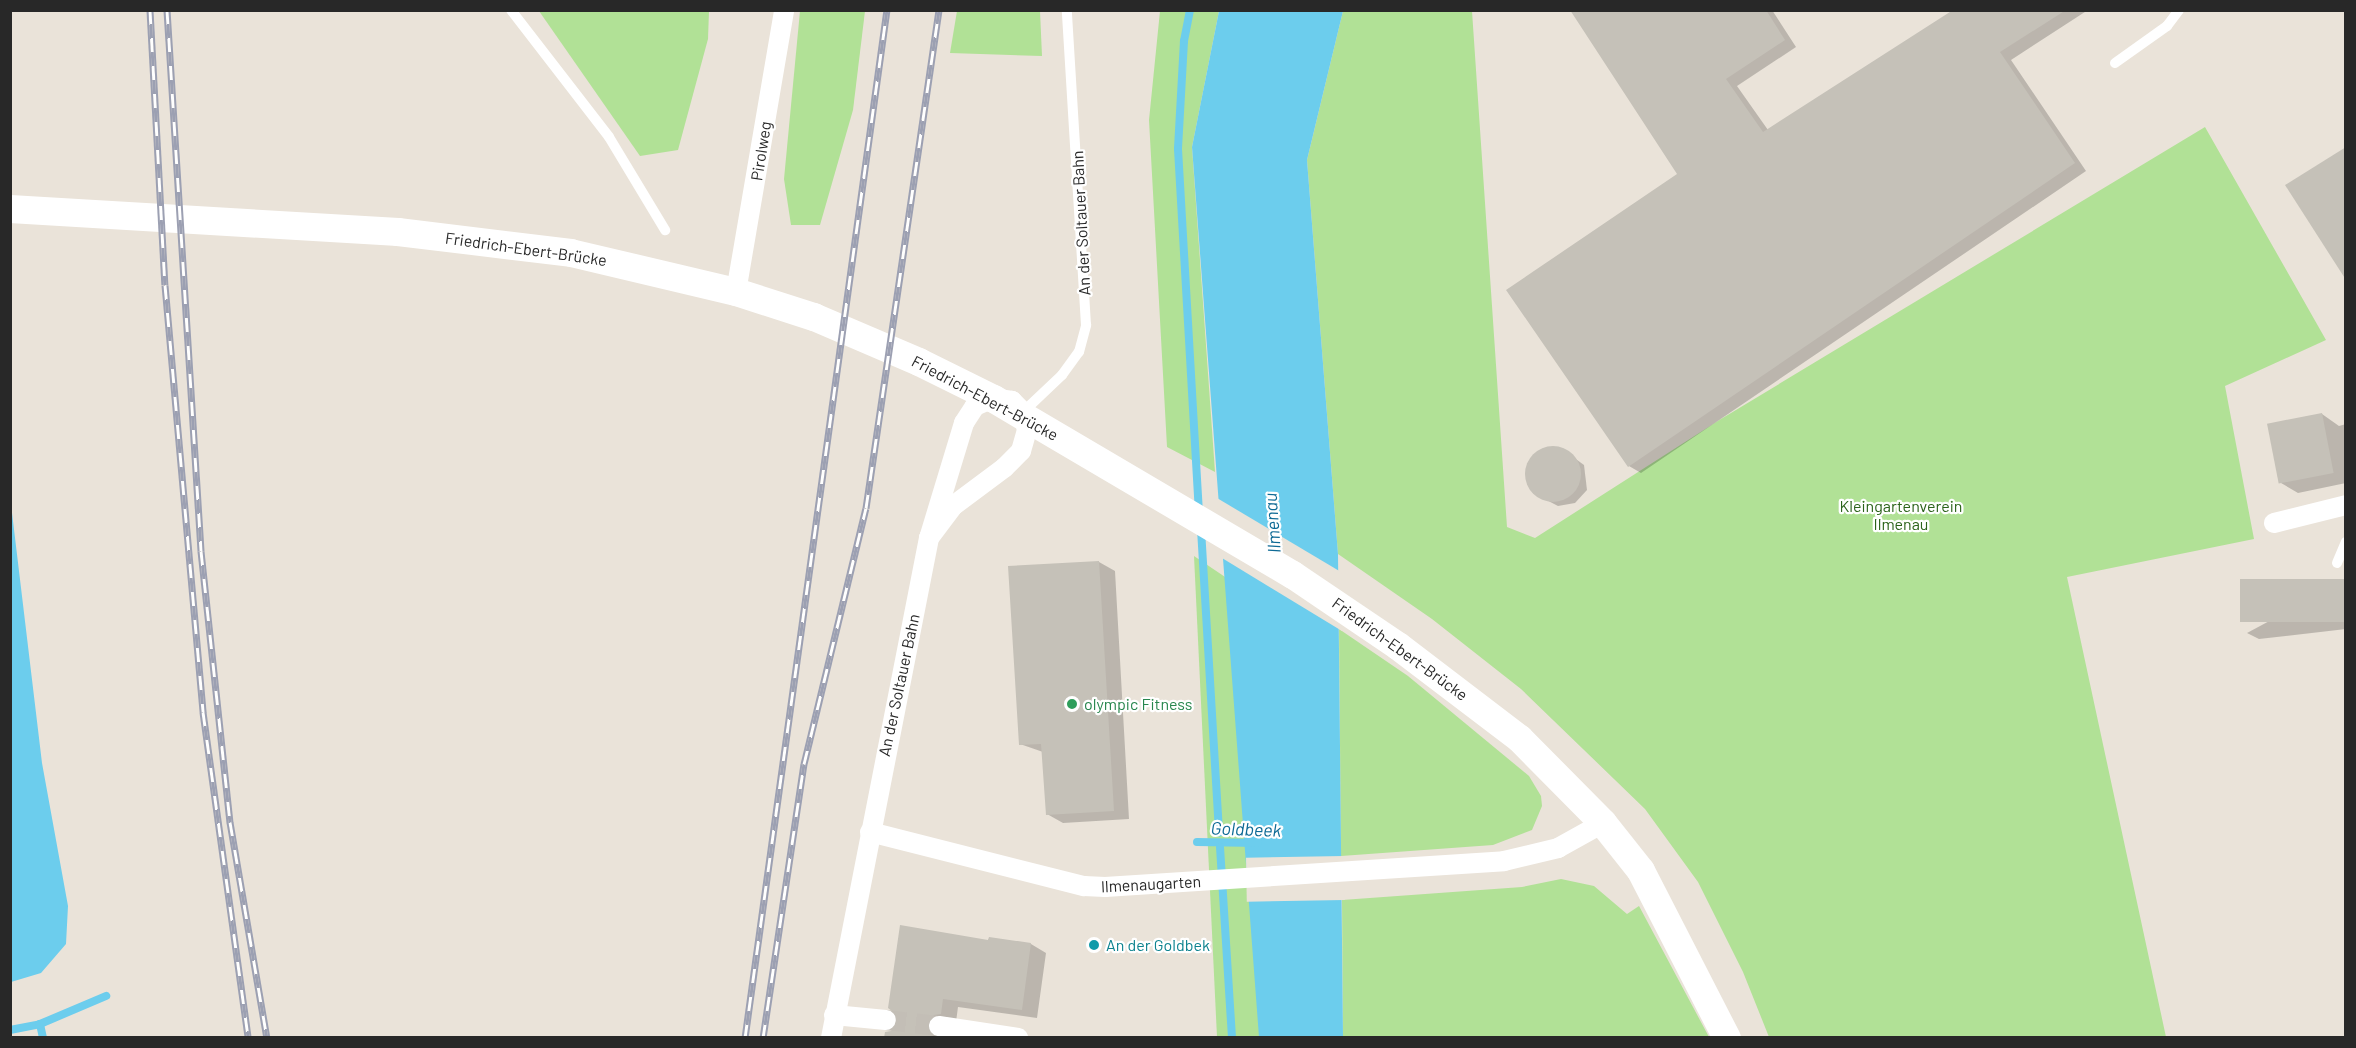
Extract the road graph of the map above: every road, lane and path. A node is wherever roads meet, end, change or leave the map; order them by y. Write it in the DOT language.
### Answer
graph roads {
  1 [pos="511,10"];
  2 [pos="784,10"];
  3 [pos="1067,10"];
  4 [pos="2178,10"];
  5 [pos="2115,63"];
  6 [pos="10,209"];
  7 [pos="665,230"];
  8 [pos="736,292"];
  9 [pos="1023,412"];
  10 [pos="2346,505"];
  11 [pos="2274,523"];
  12 [pos="929,538"];
  13 [pos="2346,542"];
  14 [pos="2337,562"];
  15 [pos="1603,823"];
  16 [pos="870,832"];
  17 [pos="834,1015"];
  18 [pos="886,1020"];
  19 [pos="939,1026"];
  20 [pos="831,1038"];
  21 [pos="1018,1038"];
  22 [pos="1727,1038"];
  1 -- 7 [label="lane"];
  2 -- 8 [label="street, Pirolweg"];
  3 -- 9 [label="lane, An der Soltauer Bahn"];
  4 -- 5 [label="lane"];
  6 -- 8 [label="main road, Friedrich-Ebert-Brücke"];
  8 -- 15 [label="main road, Friedrich-Ebert-Brücke"];
  9 -- 12 [label="street, An der Soltauer Bahn"];
  9 -- 12 [label="street, An der Soltauer Bahn"];
  10 -- 11 [label="street"];
  12 -- 16 [label="street, An der Soltauer Bahn"];
  13 -- 14 [label="lane"];
  15 -- 16 [label="street, Ilmenaugarten"];
  15 -- 22 [label="main road, Friedrich-Ebert-Brücke"];
  16 -- 17 [label="street"];
  17 -- 18 [label="street"];
  17 -- 20 [label="street"];
  19 -- 21 [label="street"];
}
